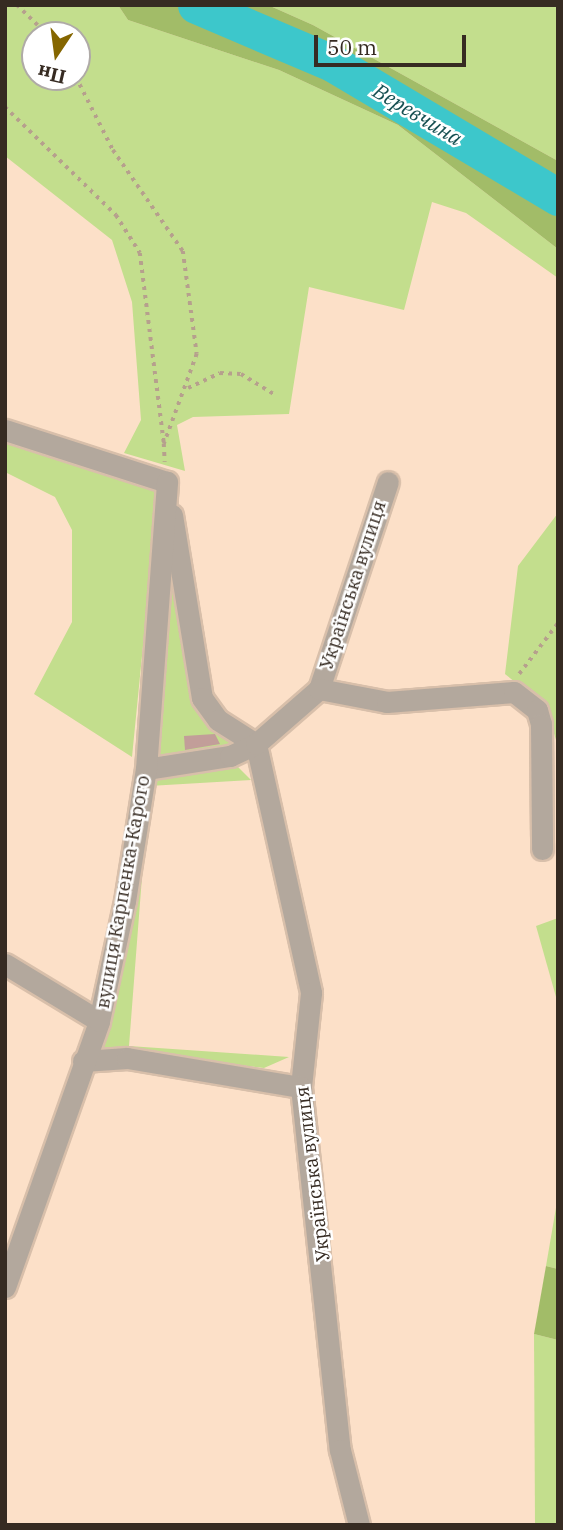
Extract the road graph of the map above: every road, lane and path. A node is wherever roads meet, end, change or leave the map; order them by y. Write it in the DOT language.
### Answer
graph roads {
  1 [pos="17,5"];
  2 [pos="34,21"];
  3 [pos="83,91"];
  4 [pos="5,107"];
  5 [pos="188,388"];
  6 [pos="277,396"];
  7 [pos="5,430"];
  8 [pos="164,444"];
  9 [pos="167,482"];
  10 [pos="388,482"];
  11 [pos="558,623"];
  12 [pos="319,689"];
  13 [pos="504,691"];
  14 [pos="256,744"];
  15 [pos="146,769"];
  16 [pos="542,849"];
  17 [pos="5,964"];
  18 [pos="99,1021"];
  19 [pos="83,1061"];
  20 [pos="300,1087"];
  21 [pos="5,1287"];
  22 [pos="359,1525"];
  1 -- 2 [label="path"];
  3 -- 5 [label="path"];
  4 -- 8 [label="path"];
  5 -- 6 [label="path"];
  5 -- 8 [label="path"];
  7 -- 9 [label="street"];
  8 -- 9 [label="path"];
  9 -- 14 [label="street"];
  9 -- 15 [label="street, вулиця Карпенка-Карого"];
  10 -- 12 [label="street, Українська вулиця"];
  11 -- 13 [label="path"];
  12 -- 13 [label="street, Українська вулиця"];
  12 -- 14 [label="street, Українська вулиця"];
  13 -- 16 [label="street"];
  14 -- 15 [label="street"];
  14 -- 20 [label="street, Українська вулиця"];
  15 -- 18 [label="street, вулиця Карпенка-Карого"];
  17 -- 18 [label="street"];
  18 -- 19 [label="street, вулиця Карпенка-Карого"];
  19 -- 20 [label="street"];
  19 -- 21 [label="street, вулиця Карпенка-Карого"];
  20 -- 22 [label="street, Українська вулиця"];
}
